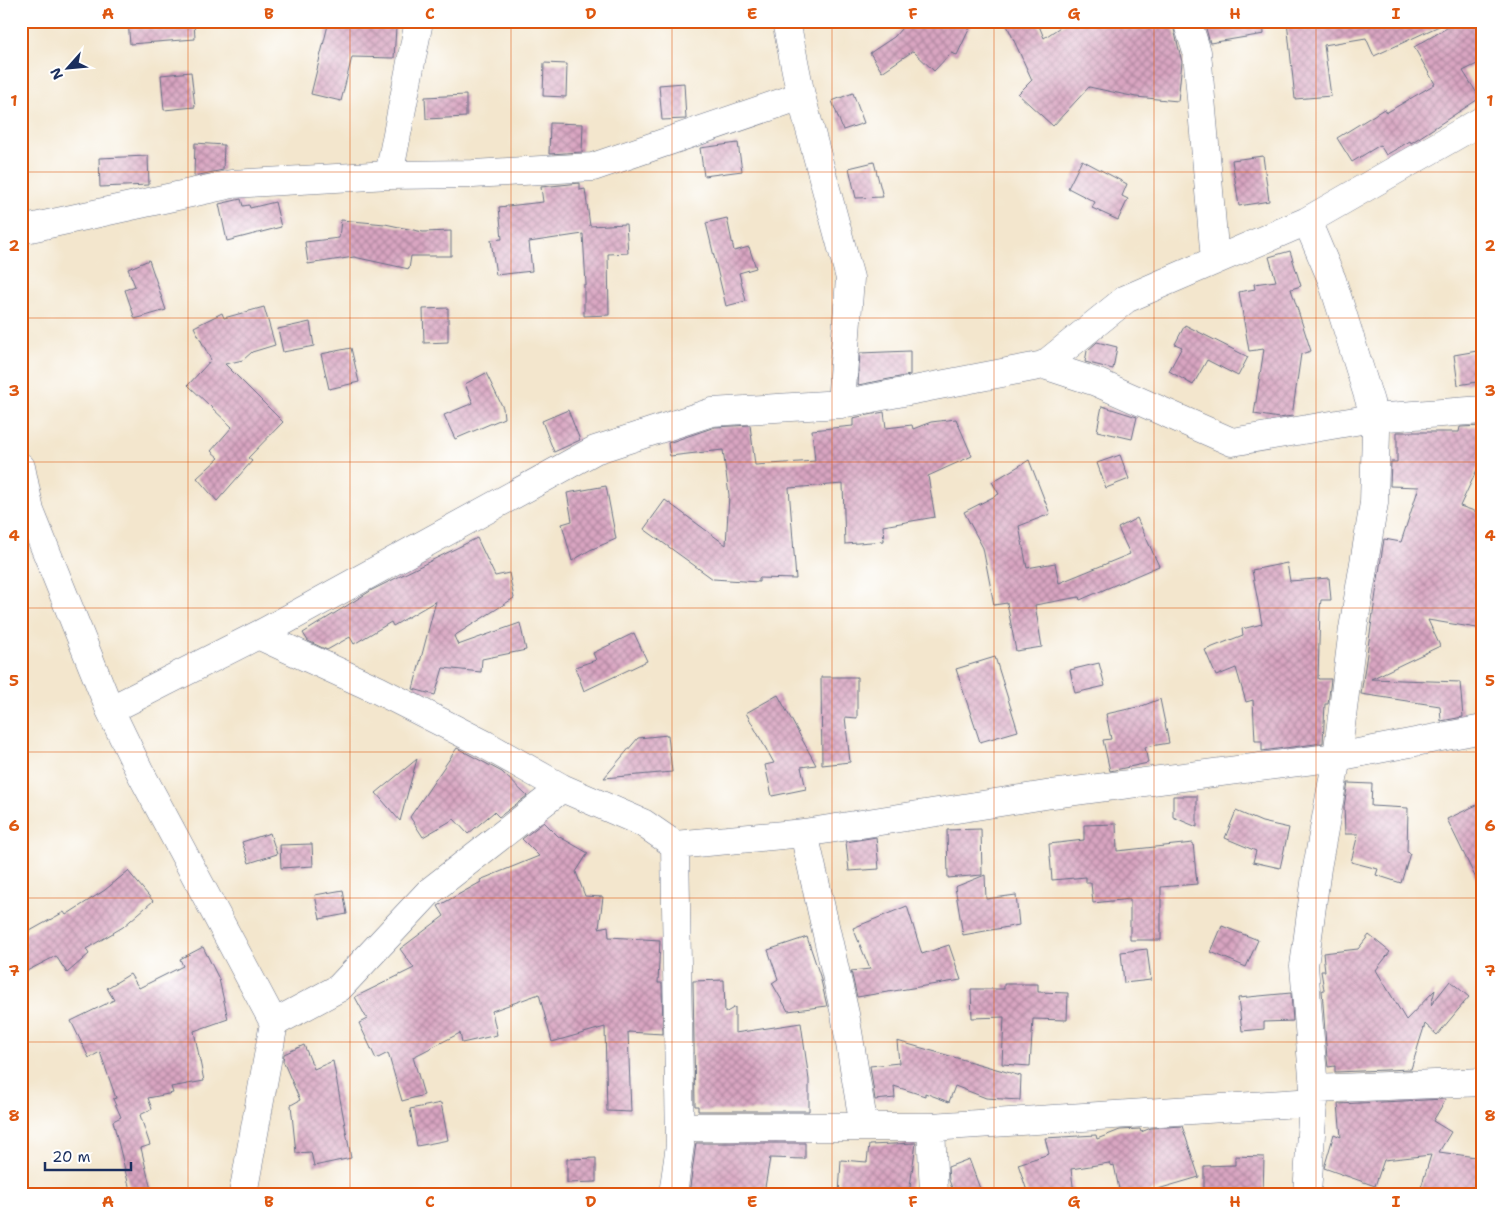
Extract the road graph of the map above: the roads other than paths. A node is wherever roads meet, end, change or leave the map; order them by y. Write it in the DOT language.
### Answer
graph roads {
  1 [pos="419,21"];
  2 [pos="786,21"];
  3 [pos="1187,21"];
  4 [pos="801,96"];
  5 [pos="1483,120"];
  6 [pos="390,175"];
  7 [pos="1307,221"];
  8 [pos="21,230"];
  9 [pos="1215,260"];
  10 [pos="1044,365"];
  11 [pos="841,404"];
  12 [pos="1483,410"];
  13 [pos="1372,418"];
  14 [pos="21,467"];
  15 [pos="26,512"];
  16 [pos="258,635"];
  17 [pos="110,710"];
  18 [pos="1483,728"];
  19 [pos="1336,757"];
  20 [pos="562,788"];
  21 [pos="804,833"];
  22 [pos="675,845"];
  23 [pos="274,1023"];
  24 [pos="1483,1082"];
  25 [pos="1314,1096"];
  26 [pos="680,1127"];
  27 [pos="864,1127"];
  28 [pos="932,1127"];
  29 [pos="243,1194"];
  30 [pos="672,1194"];
  31 [pos="934,1194"];
  32 [pos="1307,1194"];
  1 -- 6 [label="street"];
  2 -- 4 [label="street"];
  3 -- 9 [label="street"];
  4 -- 6 [label="street"];
  4 -- 11 [label="street"];
  5 -- 7 [label="street"];
  6 -- 8 [label="street"];
  7 -- 9 [label="street"];
  7 -- 13 [label="street"];
  9 -- 10 [label="street"];
  10 -- 11 [label="street"];
  10 -- 13 [label="street"];
  11 -- 16 [label="street"];
  12 -- 13 [label="street"];
  13 -- 19 [label="street"];
  14 -- 15 [label="street"];
  15 -- 17 [label="street"];
  16 -- 17 [label="street"];
  16 -- 20 [label="street"];
  17 -- 23 [label="street"];
  18 -- 19 [label="street"];
  19 -- 21 [label="street"];
  19 -- 25 [label="street"];
  20 -- 22 [label="street"];
  20 -- 23 [label="street"];
  21 -- 22 [label="street"];
  21 -- 27 [label="street"];
  22 -- 26 [label="street"];
  23 -- 29 [label="street"];
  24 -- 25 [label="street"];
  25 -- 28 [label="street"];
  25 -- 32 [label="street"];
  26 -- 27 [label="street"];
  26 -- 30 [label="street"];
  27 -- 28 [label="street"];
  28 -- 31 [label="street"];
}
